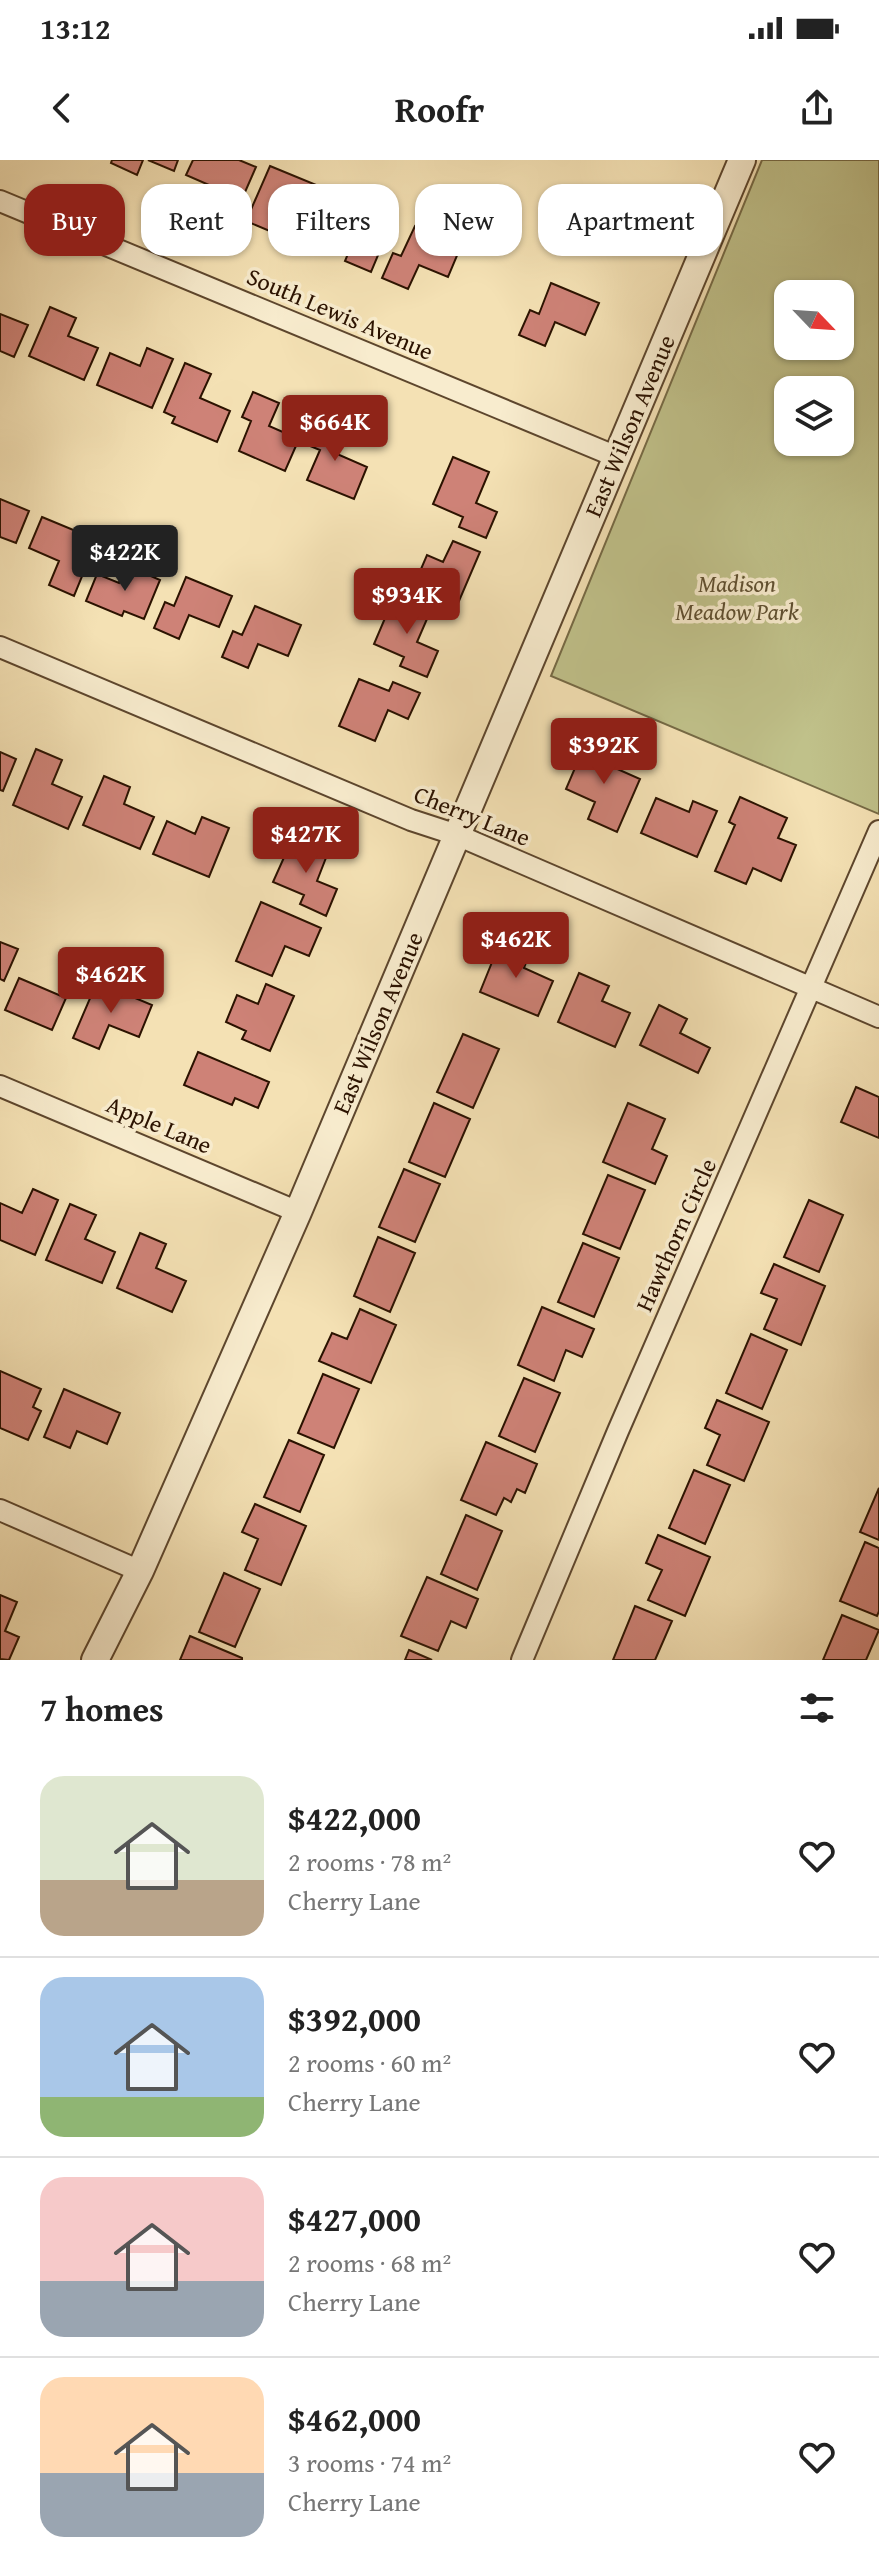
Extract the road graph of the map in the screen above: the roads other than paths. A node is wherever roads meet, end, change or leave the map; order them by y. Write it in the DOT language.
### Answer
graph roads {
  1 [pos="742,160"];
  2 [pos="0,201"];
  3 [pos="617,457"];
  4 [pos="0,647"];
  5 [pos="879,831"];
  6 [pos="457,835"];
  7 [pos="812,988"];
  8 [pos="879,1017"];
  9 [pos="0,1086"];
  10 [pos="298,1212"];
  11 [pos="0,1510"];
  12 [pos="140,1571"];
  13 [pos="95,1660"];
  14 [pos="522,1660"];
  1 -- 3 [label="street, East Wilson Avenue"];
  2 -- 3 [label="street, South Lewis Avenue"];
  3 -- 6 [label="street, East Wilson Avenue"];
  4 -- 6 [label="street, Cherry Lane"];
  5 -- 7 [label="street, Hawthorn Circle"];
  6 -- 7 [label="street, Cherry Lane"];
  6 -- 10 [label="street, East Wilson Avenue"];
  7 -- 8 [label="street, Cherry Lane"];
  7 -- 14 [label="street, Hawthorn Circle"];
  9 -- 10 [label="street, Apple Lane"];
  10 -- 12 [label="street, East Wilson Avenue"];
  11 -- 12 [label="street"];
  12 -- 13 [label="street, East Wilson Avenue"];
}
